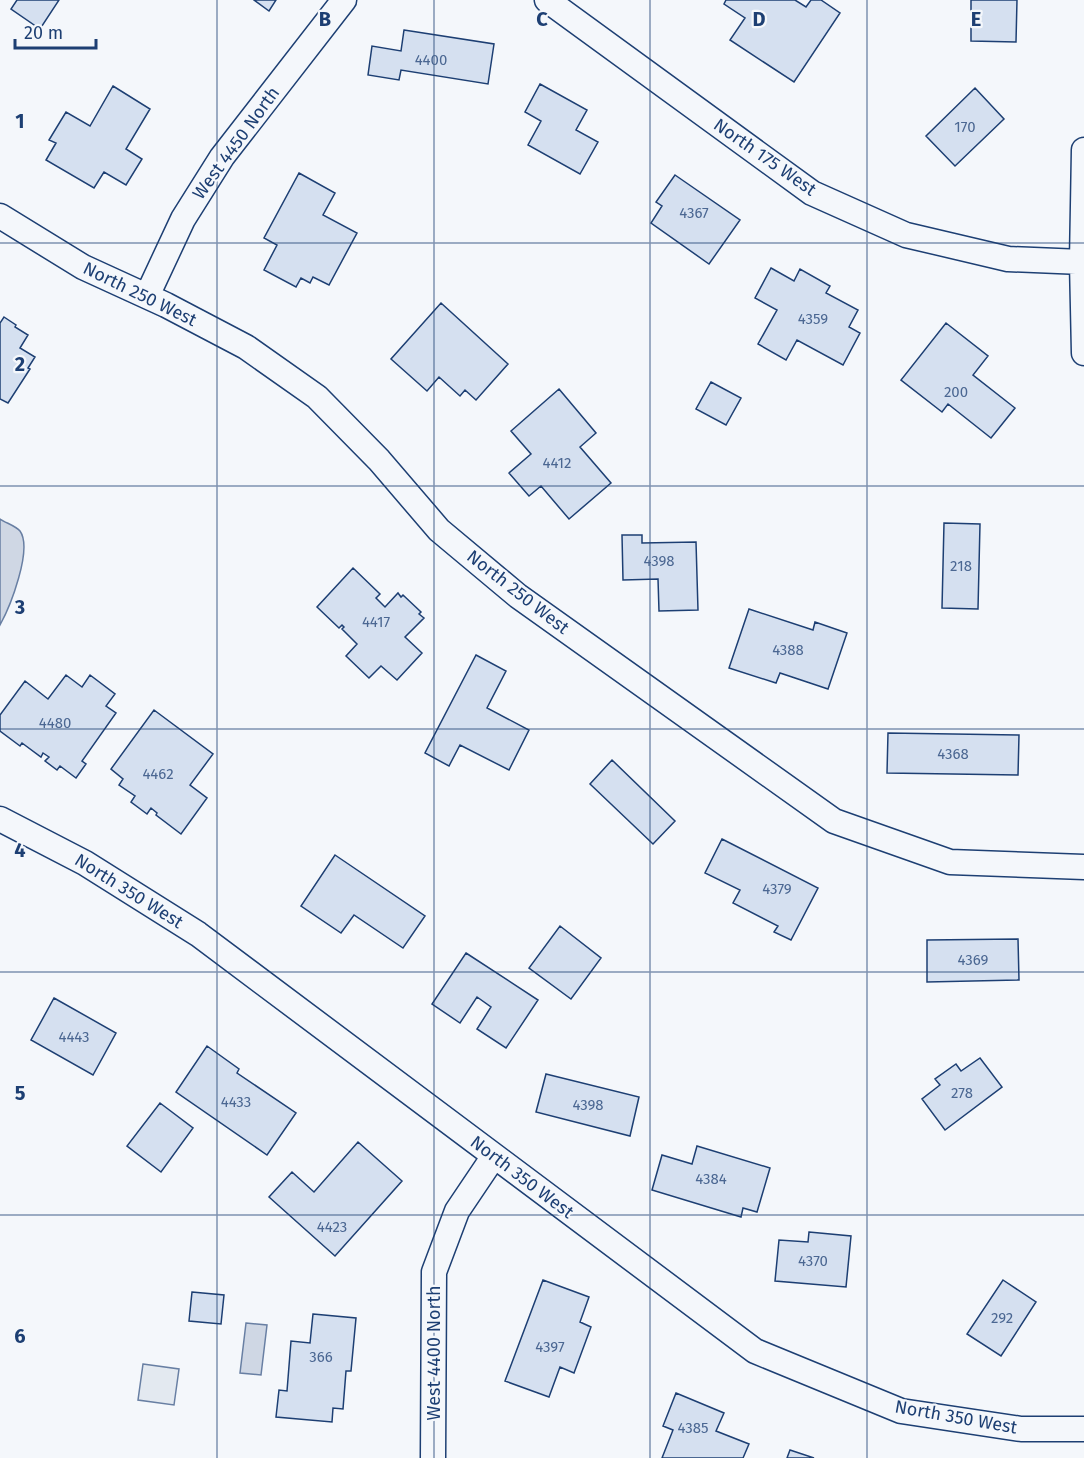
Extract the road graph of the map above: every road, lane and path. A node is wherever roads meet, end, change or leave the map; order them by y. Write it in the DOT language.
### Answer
graph roads {
  1 [pos="344,0"];
  2 [pos="547,0"];
  3 [pos="1084,150"];
  4 [pos="0,216"];
  5 [pos="1082,262"];
  6 [pos="147,296"];
  7 [pos="1084,353"];
  8 [pos="0,819"];
  9 [pos="1084,867"];
  10 [pos="494,1156"];
  11 [pos="1084,1429"];
  12 [pos="433,1458"];
  1 -- 6 [label="street, West 4450 North"];
  2 -- 5 [label="street, North 175 West"];
  3 -- 5 [label="street"];
  4 -- 6 [label="street, North 250 West"];
  5 -- 7 [label="street"];
  6 -- 9 [label="street, North 250 West"];
  8 -- 10 [label="street, North 350 West"];
  10 -- 11 [label="street, North 350 West"];
  10 -- 12 [label="street, West 4400 North"];
}
